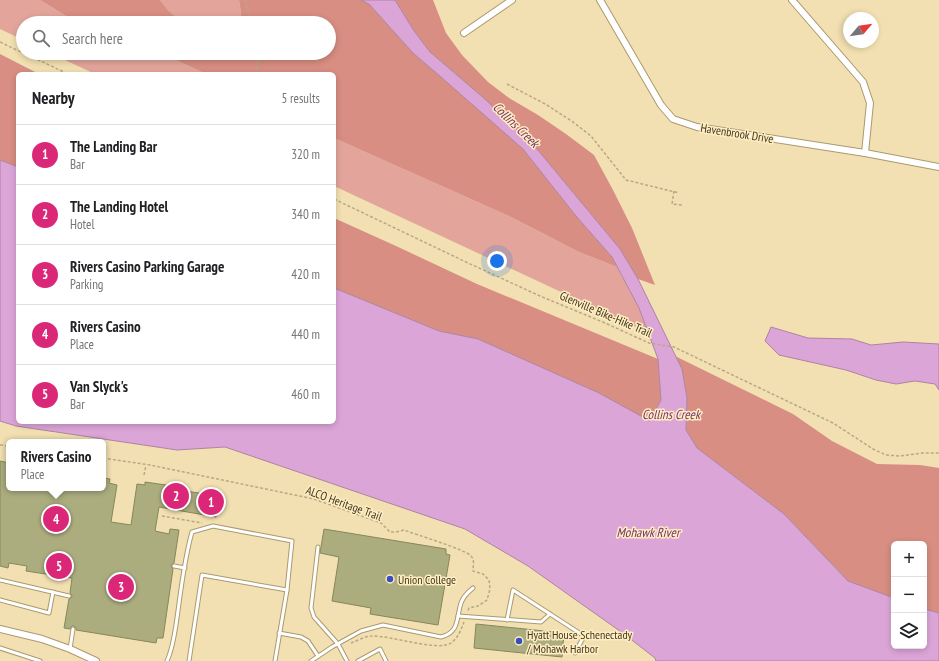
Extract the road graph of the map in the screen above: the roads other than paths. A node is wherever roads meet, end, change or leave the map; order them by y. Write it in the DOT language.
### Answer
graph roads {
  1 [pos="512,0"];
  2 [pos="600,0"];
  3 [pos="792,0"];
  4 [pos="464,33"];
  5 [pos="865,153"];
  6 [pos="939,167"];
  7 [pos="318,547"];
  8 [pos="174,566"];
  9 [pos="185,568"];
  10 [pos="0,580"];
  11 [pos="473,588"];
  12 [pos="287,590"];
  13 [pos="53,592"];
  14 [pos="69,596"];
  15 [pos="0,600"];
  16 [pos="550,614"];
  17 [pos="458,616"];
  18 [pos="507,620"];
  19 [pos="0,628"];
  20 [pos="73,630"];
  21 [pos="280,633"];
  22 [pos="338,644"];
  23 [pos="0,648"];
  24 [pos="70,649"];
  25 [pos="575,653"];
  26 [pos="318,656"];
  27 [pos="40,661"];
  28 [pos="96,661"];
  29 [pos="167,661"];
  30 [pos="189,661"];
  31 [pos="275,661"];
  32 [pos="311,661"];
  33 [pos="347,661"];
  34 [pos="358,661"];
  35 [pos="386,661"];
  1 -- 4 [label="street"];
  2 -- 5 [label="street, Havenbrook Drive"];
  3 -- 5 [label="street"];
  5 -- 6 [label="street, Havenbrook Drive"];
  7 -- 22 [label="lane"];
  8 -- 9 [label="lane"];
  9 -- 12 [label="lane"];
  9 -- 29 [label="lane"];
  10 -- 13 [label="lane"];
  11 -- 17 [label="lane"];
  12 -- 21 [label="lane"];
  12 -- 30 [label="lane"];
  13 -- 14 [label="lane"];
  13 -- 15 [label="lane"];
  16 -- 18 [label="lane"];
  16 -- 18 [label="lane"];
  16 -- 25 [label="lane"];
  17 -- 18 [label="lane"];
  17 -- 22 [label="lane"];
  19 -- 24 [label="street"];
  20 -- 24 [label="lane"];
  21 -- 26 [label="lane"];
  21 -- 31 [label="lane"];
  22 -- 26 [label="lane"];
  22 -- 33 [label="lane"];
  23 -- 27 [label="lane"];
  24 -- 28 [label="street"];
  26 -- 32 [label="lane"];
  34 -- 35 [label="lane"];
}
